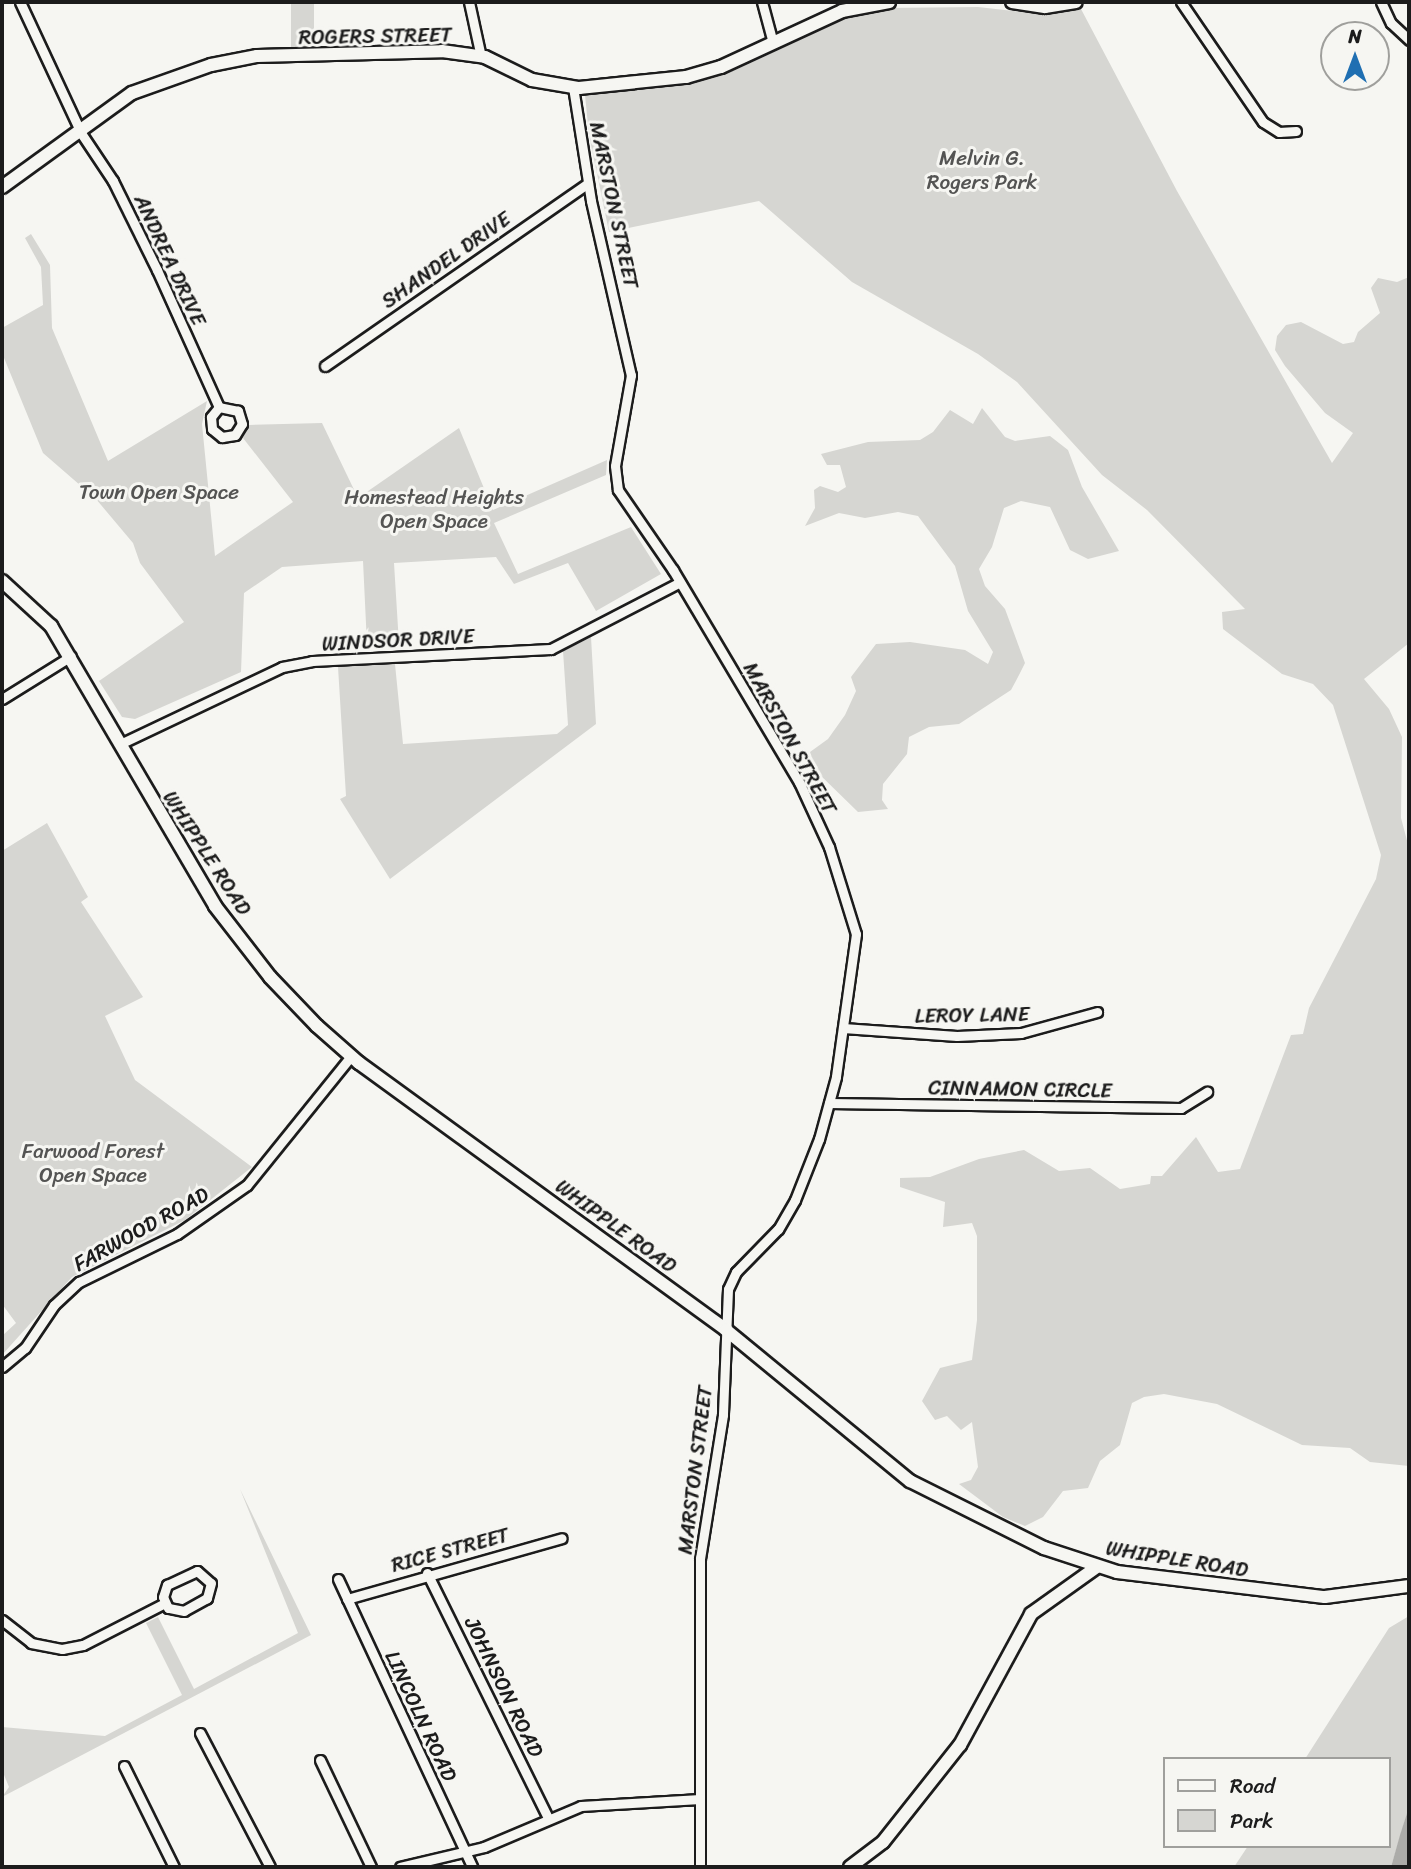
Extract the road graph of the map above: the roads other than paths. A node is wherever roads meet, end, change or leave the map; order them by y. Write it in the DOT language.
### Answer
graph roads {
  1 [pos="20,2"];
  2 [pos="469,2"];
  3 [pos="762,2"];
  4 [pos="890,2"];
  5 [pos="1012,2"];
  6 [pos="1076,2"];
  7 [pos="1181,2"];
  8 [pos="1381,2"];
  9 [pos="1409,40"];
  10 [pos="773,43"];
  11 [pos="481,57"];
  12 [pos="573,87"];
  13 [pos="1296,131"];
  14 [pos="81,133"];
  15 [pos="588,183"];
  16 [pos="2,187"];
  17 [pos="325,366"];
  18 [pos="219,407"];
  19 [pos="2,581"];
  20 [pos="680,582"];
  21 [pos="71,656"];
  22 [pos="2,699"];
  23 [pos="120,744"];
  24 [pos="1097,1012"];
  25 [pos="843,1028"];
  26 [pos="351,1056"];
  27 [pos="1207,1092"];
  28 [pos="829,1103"];
  29 [pos="726,1330"];
  30 [pos="2,1367"];
  31 [pos="562,1538"];
  32 [pos="1097,1567"];
  33 [pos="427,1573"];
  34 [pos="338,1579"];
  35 [pos="1409,1586"];
  36 [pos="347,1599"];
  37 [pos="164,1603"];
  38 [pos="2,1620"];
  39 [pos="200,1733"];
  40 [pos="320,1760"];
  41 [pos="124,1766"];
  42 [pos="700,1799"];
  43 [pos="548,1818"];
  44 [pos="465,1853"];
  45 [pos="174,1867"];
  46 [pos="270,1867"];
  47 [pos="371,1867"];
  48 [pos="400,1867"];
  49 [pos="472,1867"];
  50 [pos="700,1867"];
  51 [pos="850,1867"];
  1 -- 14 [label="street, ANDREA DRIVE"];
  2 -- 11 [label="street"];
  3 -- 10 [label="street"];
  4 -- 10 [label="main road, ROGERS STREET"];
  5 -- 6 [label="main road"];
  7 -- 13 [label="street"];
  8 -- 9 [label="street"];
  10 -- 12 [label="main road, ROGERS STREET"];
  11 -- 12 [label="main road, ROGERS STREET"];
  11 -- 14 [label="main road, ROGERS STREET"];
  12 -- 15 [label="street, MARSTON STREET"];
  14 -- 16 [label="main road, ROGERS STREET"];
  14 -- 18 [label="street, ANDREA DRIVE"];
  15 -- 17 [label="street, SHANDEL DRIVE"];
  15 -- 20 [label="street, MARSTON STREET"];
  19 -- 21 [label="main road, WHIPPLE ROAD"];
  20 -- 23 [label="street, WINDSOR DRIVE"];
  20 -- 25 [label="street, MARSTON STREET"];
  21 -- 22 [label="street"];
  21 -- 23 [label="main road, WHIPPLE ROAD"];
  23 -- 26 [label="main road, WHIPPLE ROAD"];
  24 -- 25 [label="street, LEROY LANE"];
  25 -- 28 [label="street, MARSTON STREET"];
  26 -- 29 [label="main road, WHIPPLE ROAD"];
  26 -- 30 [label="street, FARWOOD ROAD"];
  27 -- 28 [label="street, CINNAMON CIRCLE"];
  28 -- 29 [label="street, MARSTON STREET"];
  29 -- 32 [label="main road, WHIPPLE ROAD"];
  29 -- 42 [label="street, MARSTON STREET"];
  31 -- 33 [label="street, RICE STREET"];
  32 -- 35 [label="main road, WHIPPLE ROAD"];
  32 -- 51 [label="main road"];
  33 -- 36 [label="street, RICE STREET"];
  33 -- 43 [label="street, JOHNSON ROAD"];
  34 -- 36 [label="street, LINCOLN ROAD"];
  36 -- 44 [label="street, LINCOLN ROAD"];
  37 -- 37 [label="street"];
  37 -- 38 [label="street"];
  39 -- 46 [label="street"];
  40 -- 47 [label="street"];
  41 -- 45 [label="street"];
  42 -- 43 [label="street"];
  42 -- 50 [label="street, MARSTON STREET"];
  43 -- 44 [label="street"];
  44 -- 48 [label="street"];
  44 -- 49 [label="street, LINCOLN ROAD"];
}
